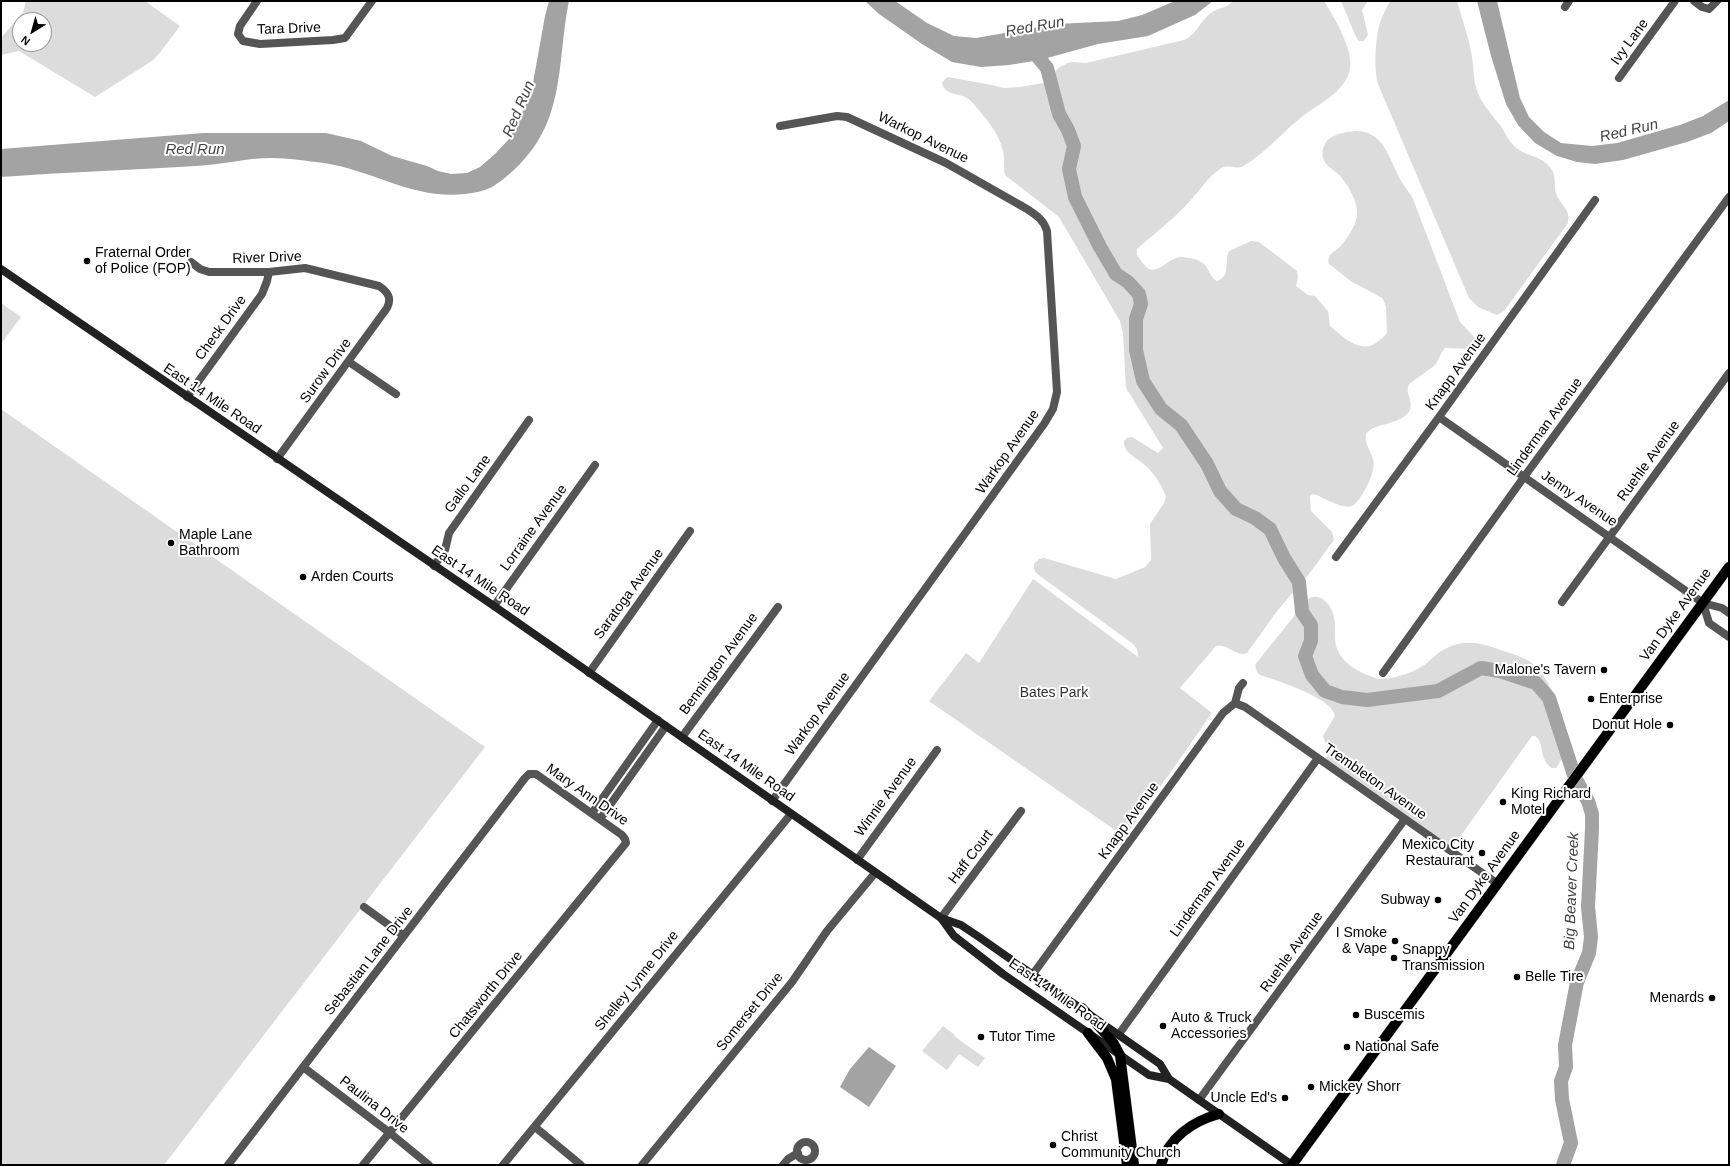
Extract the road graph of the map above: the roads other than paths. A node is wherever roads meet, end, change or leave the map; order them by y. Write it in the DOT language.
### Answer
graph roads {
  1 [pos="257,1"];
  2 [pos="372,1"];
  3 [pos="1675,1"];
  4 [pos="1694,1"];
  5 [pos="1717,1"];
  6 [pos="1619,78"];
  7 [pos="780,126"];
  8 [pos="1729,196"];
  9 [pos="1595,200"];
  10 [pos="191,262"];
  11 [pos="1,269"];
  12 [pos="268,272"];
  13 [pos="389,296"];
  14 [pos="349,362"];
  15 [pos="1729,373"];
  16 [pos="396,394"];
  17 [pos="187,398"];
  18 [pos="1439,417"];
  19 [pos="529,420"];
  20 [pos="277,459"];
  21 [pos="595,465"];
  22 [pos="1524,477"];
  23 [pos="690,531"];
  24 [pos="1610,536"];
  25 [pos="1336,557"];
  26 [pos="434,566"];
  27 [pos="1729,567"];
  28 [pos="1562,602"];
  29 [pos="1703,603"];
  30 [pos="494,606"];
  31 [pos="778,607"];
  32 [pos="1729,613"];
  33 [pos="1729,638"];
  34 [pos="589,673"];
  35 [pos="1383,673"];
  36 [pos="1243,683"];
  37 [pos="1235,703"];
  38 [pos="658,720"];
  39 [pos="666,726"];
  40 [pos="682,737"];
  41 [pos="937,750"];
  42 [pos="1318,758"];
  43 [pos="531,774"];
  44 [pos="772,801"];
  45 [pos="1021,811"];
  46 [pos="592,814"];
  47 [pos="791,814"];
  48 [pos="600,819"];
  49 [pos="1405,819"];
  50 [pos="626,841"];
  51 [pos="857,860"];
  52 [pos="875,873"];
  53 [pos="1498,884"];
  54 [pos="364,907"];
  55 [pos="941,918"];
  56 [pos="404,936"];
  57 [pos="1033,974"];
  58 [pos="1082,1008"];
  59 [pos="1088,1033"];
  60 [pos="1119,1034"];
  61 [pos="1120,1055"];
  62 [pos="303,1066"];
  63 [pos="1169,1079"];
  64 [pos="1199,1100"];
  65 [pos="1219,1114"];
  66 [pos="535,1127"];
  67 [pos="390,1133"];
  68 [pos="798,1153"];
  69 [pos="228,1165"];
  70 [pos="363,1165"];
  71 [pos="429,1165"];
  72 [pos="503,1165"];
  73 [pos="581,1165"];
  74 [pos="642,1165"];
  75 [pos="783,1165"];
  76 [pos="1127,1165"];
  77 [pos="1134,1165"];
  78 [pos="1161,1165"];
  79 [pos="1292,1165"];
  1 -- 2 [label="street, Tara Drive"];
  3 -- 6 [label="street, Ivy Lane"];
  4 -- 5 [label="street"];
  7 -- 44 [label="street, Warkop Avenue"];
  8 -- 22 [label="street, Linderman Avenue"];
  9 -- 18 [label="street, Knapp Avenue"];
  10 -- 12 [label="street, River Drive"];
  11 -- 17 [label="main road, East 14 Mile Road"];
  12 -- 13 [label="street, River Drive"];
  12 -- 17 [label="street, Check Drive"];
  13 -- 14 [label="street, Surow Drive"];
  14 -- 16 [label="street"];
  14 -- 20 [label="street, Surow Drive"];
  15 -- 24 [label="street, Ruehle Avenue"];
  17 -- 20 [label="main road, East 14 Mile Road"];
  18 -- 22 [label="street, Jenny Avenue"];
  18 -- 25 [label="street, Knapp Avenue"];
  19 -- 26 [label="street, Gallo Lane"];
  20 -- 26 [label="main road, East 14 Mile Road"];
  21 -- 30 [label="street, Lorraine Avenue"];
  22 -- 24 [label="street, Jenny Avenue"];
  22 -- 35 [label="street, Linderman Avenue"];
  23 -- 34 [label="street, Saratoga Avenue"];
  24 -- 28 [label="street, Ruehle Avenue"];
  24 -- 29 [label="street, Jenny Avenue"];
  26 -- 30 [label="main road, East 14 Mile Road"];
  27 -- 29 [label="main road, Van Dyke Avenue"];
  29 -- 32 [label="street"];
  29 -- 33 [label="street"];
  29 -- 53 [label="main road, Van Dyke Avenue"];
  30 -- 34 [label="main road, East 14 Mile Road"];
  31 -- 40 [label="street, Bennington Avenue"];
  34 -- 38 [label="main road, East 14 Mile Road"];
  36 -- 37 [label="street, Knapp Avenue"];
  37 -- 42 [label="street, Trembleton Avenue"];
  37 -- 57 [label="street, Knapp Avenue"];
  38 -- 39 [label="main road, East 14 Mile Road"];
  38 -- 46 [label="street"];
  39 -- 40 [label="main road, East 14 Mile Road"];
  39 -- 48 [label="street"];
  40 -- 44 [label="main road, East 14 Mile Road"];
  41 -- 51 [label="street, Winnie Avenue"];
  42 -- 49 [label="street, Trembleton Avenue"];
  42 -- 60 [label="street, Linderman Avenue"];
  43 -- 46 [label="street, Mary Ann Drive"];
  43 -- 56 [label="street, Sebastian Lane Drive"];
  44 -- 47 [label="main road, East 14 Mile Road"];
  45 -- 55 [label="street, Haff Court"];
  46 -- 48 [label="street, Mary Ann Drive"];
  47 -- 51 [label="main road, East 14 Mile Road"];
  47 -- 66 [label="street, Shelley Lynne Drive"];
  48 -- 50 [label="street, Mary Ann Drive"];
  49 -- 53 [label="street, Trembleton Avenue"];
  49 -- 64 [label="street, Ruehle Avenue"];
  50 -- 67 [label="street, Chatsworth Drive"];
  51 -- 52 [label="main road, East 14 Mile Road"];
  52 -- 55 [label="main road, East 14 Mile Road"];
  52 -- 74 [label="street, Somerset Drive"];
  53 -- 79 [label="main road, Van Dyke Avenue"];
  54 -- 56 [label="street"];
  55 -- 57 [label="main road, East 14 Mile Road"];
  55 -- 59 [label="main road, East 14 Mile Road"];
  56 -- 62 [label="street, Sebastian Lane Drive"];
  57 -- 58 [label="main road, East 14 Mile Road"];
  58 -- 60 [label="main road, East 14 Mile Road"];
  58 -- 61 [label="main road"];
  59 -- 61 [label="main road, East 14 Mile Road"];
  59 -- 76 [label="main road"];
  60 -- 63 [label="main road, East 14 Mile Road"];
  61 -- 63 [label="main road, East 14 Mile Road"];
  61 -- 77 [label="main road"];
  62 -- 67 [label="street, Paulina Drive"];
  62 -- 69 [label="street, Sebastian Lane Drive"];
  63 -- 64 [label="main road, East 14 Mile Road"];
  64 -- 65 [label="main road, East 14 Mile Road"];
  65 -- 78 [label="main road"];
  65 -- 79 [label="main road, East 14 Mile Road"];
  66 -- 72 [label="street, Shelley Lynne Drive"];
  66 -- 73 [label="street"];
  67 -- 70 [label="street, Chatsworth Drive"];
  67 -- 71 [label="street, Paulina Drive"];
  68 -- 75 [label="street"];
}
